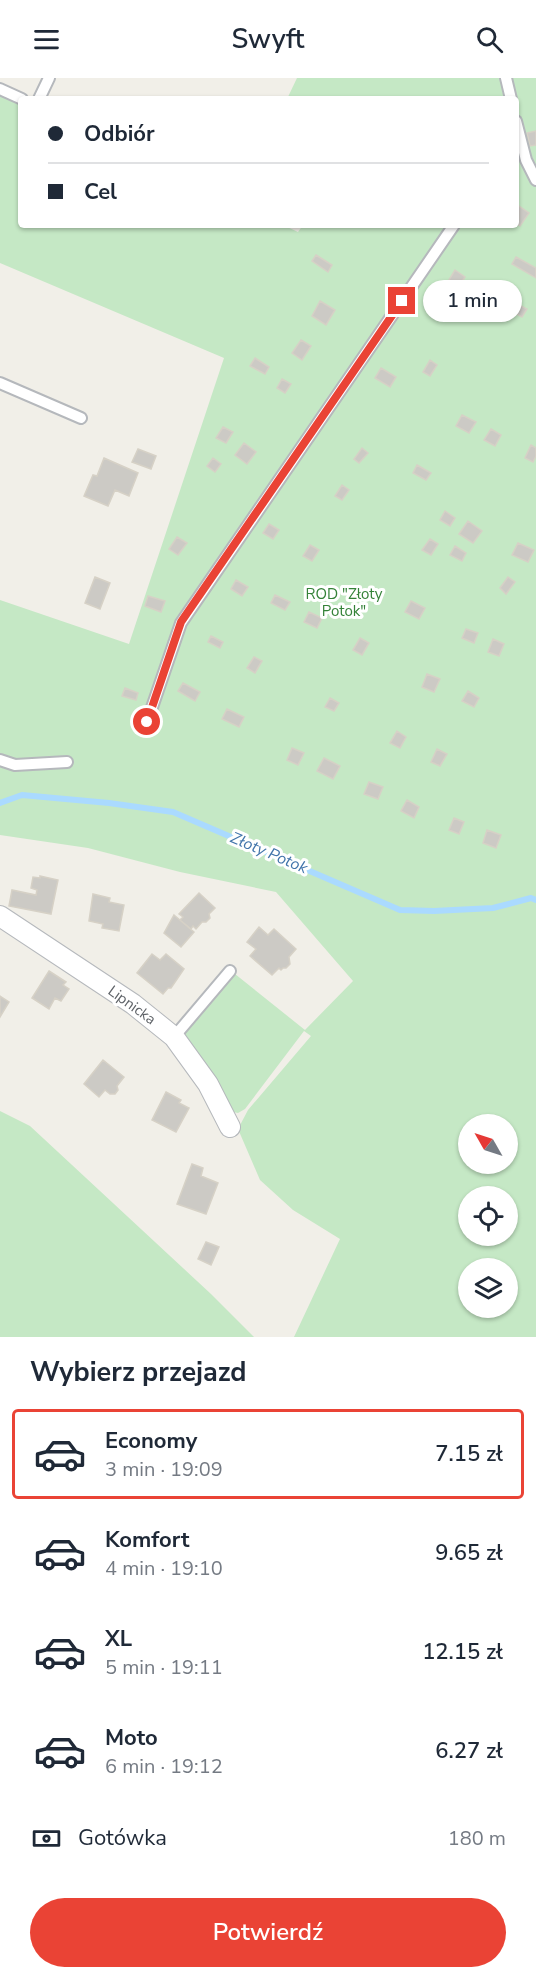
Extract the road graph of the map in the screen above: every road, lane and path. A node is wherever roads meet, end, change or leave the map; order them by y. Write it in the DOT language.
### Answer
graph roads {
  1 [pos="49,78"];
  2 [pos="506,78"];
  3 [pos="0,89"];
  4 [pos="40,96"];
  5 [pos="510,96"];
  6 [pos="18,97"];
  7 [pos="519,133"];
  8 [pos="536,180"];
  9 [pos="452,228"];
  10 [pos="0,383"];
  11 [pos="81,418"];
  12 [pos="147,722"];
  13 [pos="0,760"];
  14 [pos="67,762"];
  15 [pos="0,916"];
  16 [pos="230,971"];
  17 [pos="174,1037"];
  18 [pos="230,1127"];
  1 -- 4 [label="lane"];
  2 -- 5 [label="lane"];
  3 -- 6 [label="lane"];
  7 -- 8 [label="lane"];
  9 -- 12 [label="lane"];
  10 -- 11 [label="lane"];
  13 -- 14 [label="lane"];
  15 -- 17 [label="street, Lipnicka"];
  16 -- 17 [label="lane"];
  17 -- 18 [label="street, Lipnicka"];
}
